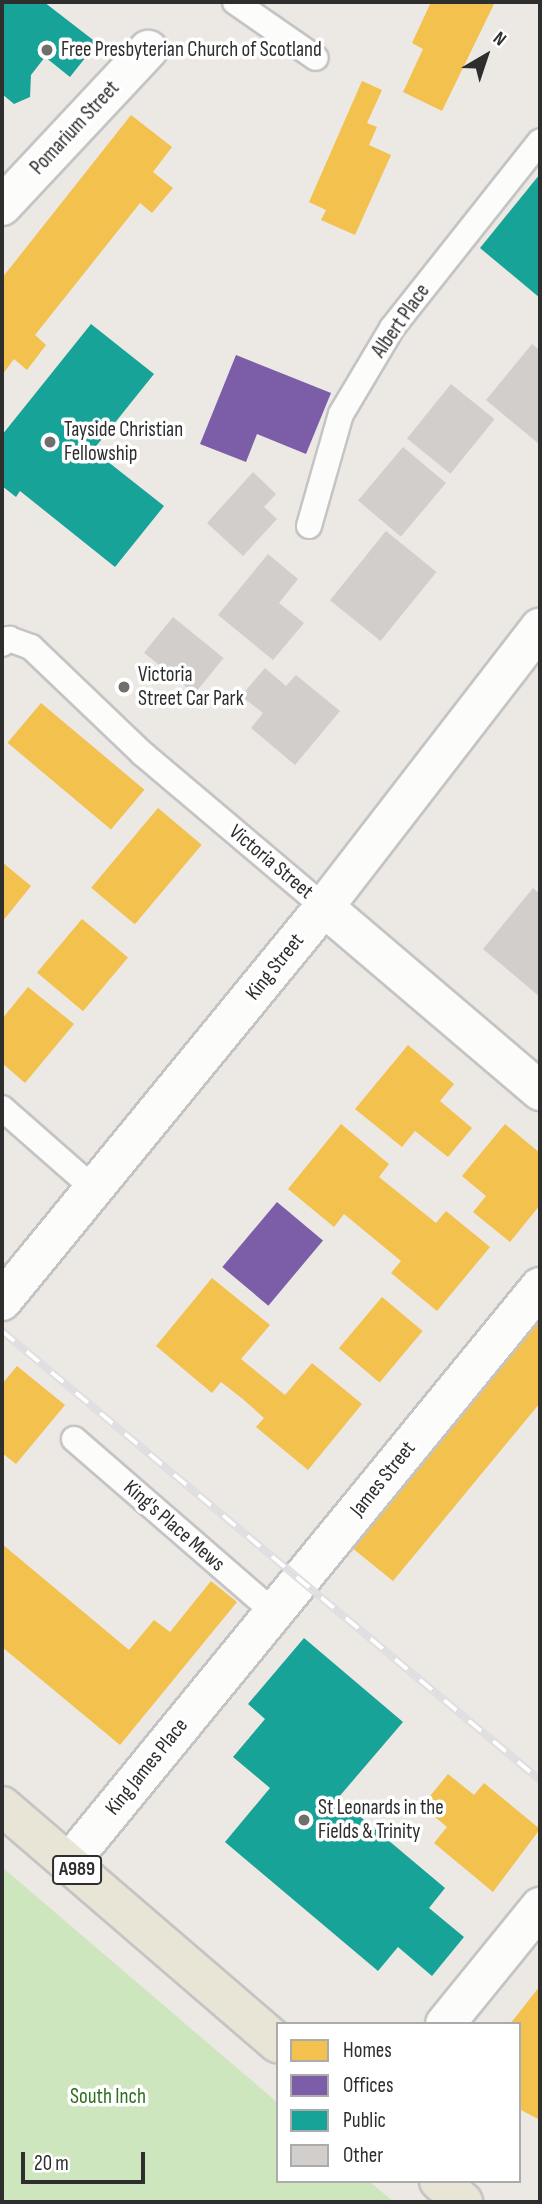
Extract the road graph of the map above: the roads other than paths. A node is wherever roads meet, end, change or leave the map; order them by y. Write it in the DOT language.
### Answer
graph roads {
  1 [pos="235,2"];
  2 [pos="148,50"];
  3 [pos="316,58"];
  4 [pos="540,141"];
  5 [pos="2,205"];
  6 [pos="309,526"];
  7 [pos="540,628"];
  8 [pos="2,644"];
  9 [pos="324,907"];
  10 [pos="540,1091"];
  11 [pos="2,1108"];
  12 [pos="93,1188"];
  13 [pos="540,1287"];
  14 [pos="2,1301"];
  15 [pos="74,1439"];
  16 [pos="274,1612"];
  17 [pos="226,1671"];
  18 [pos="2,1806"];
  19 [pos="68,1863"];
  20 [pos="540,1907"];
  21 [pos="447,2022"];
  22 [pos="276,2041"];
  23 [pos="441,2183"];
  24 [pos="463,2202"];
  1 -- 3 [label="lane"];
  2 -- 5 [label="street, Pomarium Street"];
  4 -- 6 [label="lane, Albert Place"];
  7 -- 9 [label="street, King Street"];
  8 -- 9 [label="lane, Victoria Street"];
  9 -- 10 [label="street, Victoria Street"];
  9 -- 12 [label="street, King Street"];
  11 -- 12 [label="lane"];
  12 -- 14 [label="street, King Street"];
  13 -- 16 [label="street, James Street"];
  15 -- 16 [label="lane, King's Place Mews"];
  16 -- 17 [label="street, James Street"];
  17 -- 19 [label="street, King James Place"];
  18 -- 19 [label="main road, A989"];
  19 -- 22 [label="main road, A989"];
  20 -- 21 [label="street"];
  23 -- 24 [label="main road"];
}
